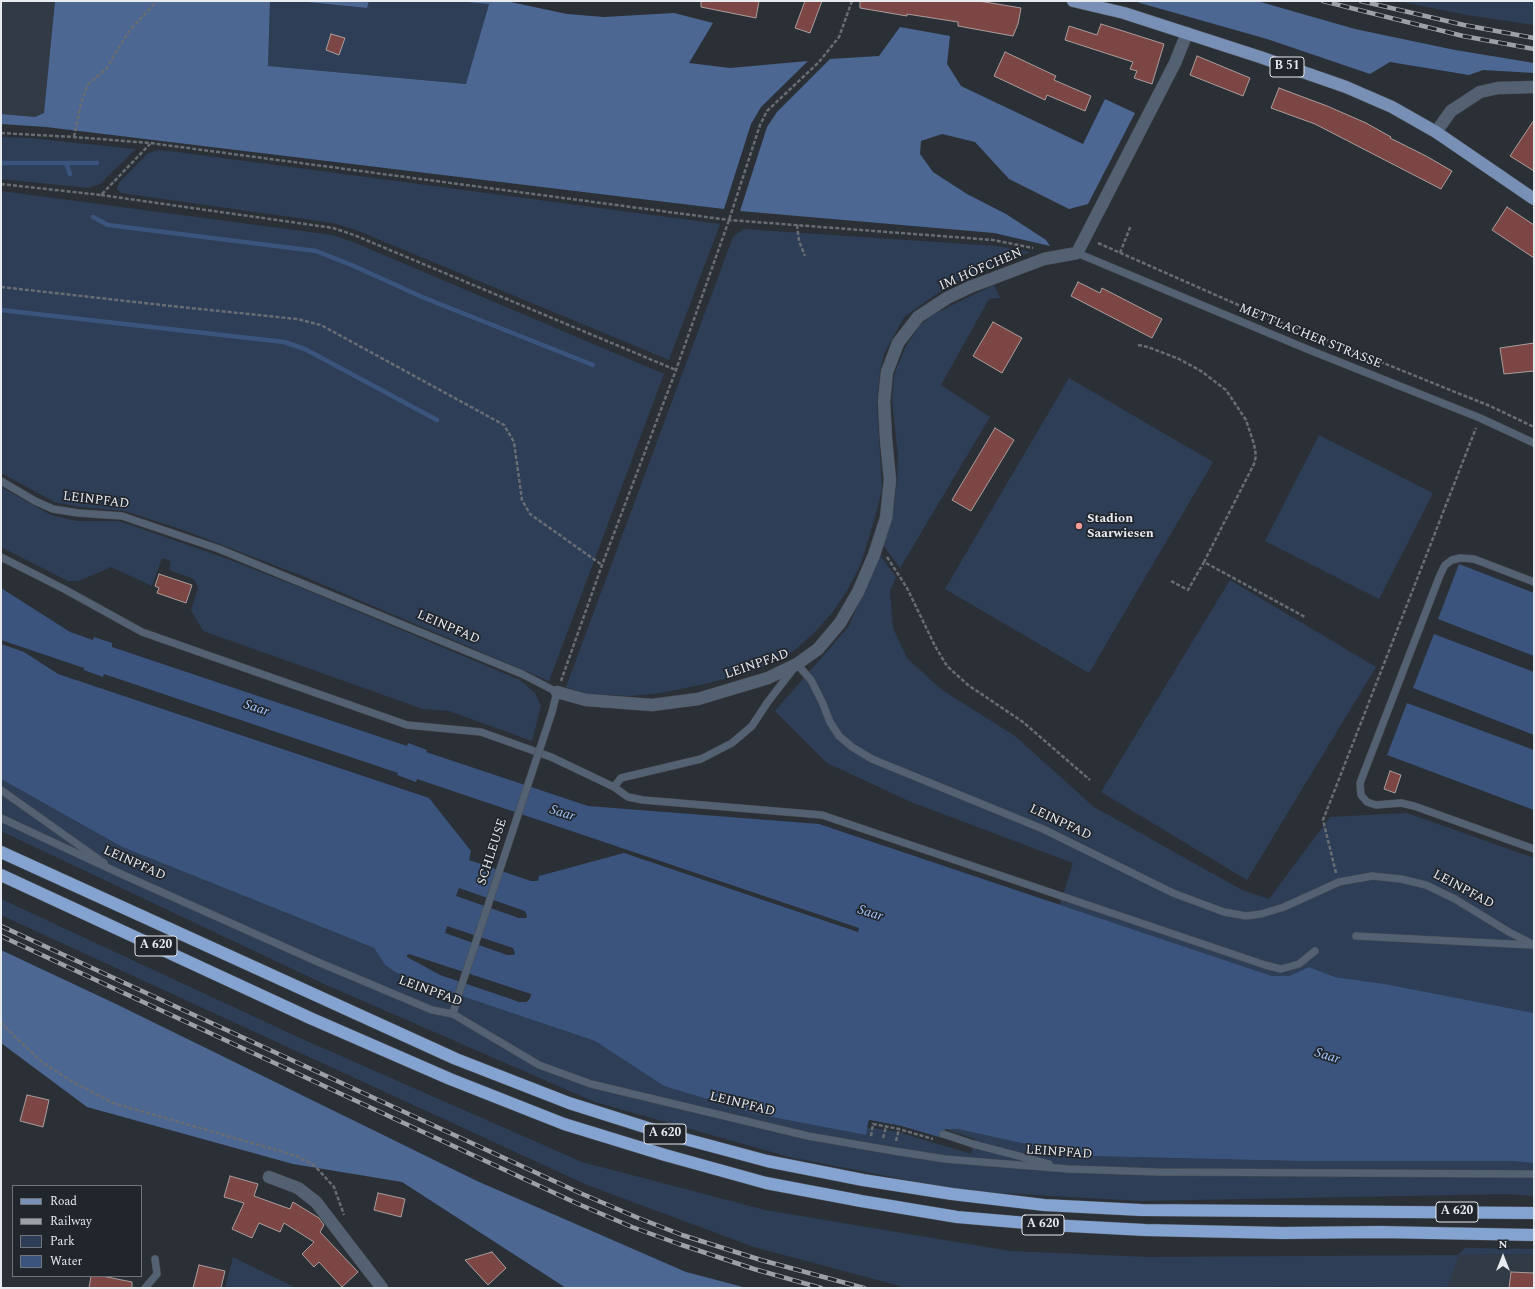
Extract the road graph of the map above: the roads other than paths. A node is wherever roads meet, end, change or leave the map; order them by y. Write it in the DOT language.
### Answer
graph roads {
  1 [pos="1072,1"];
  2 [pos="1187,33"];
  3 [pos="1534,87"];
  4 [pos="1436,132"];
  5 [pos="1534,199"];
  6 [pos="1077,253"];
  7 [pos="1534,443"];
  8 [pos="1,481"];
  9 [pos="1,557"];
  10 [pos="1534,582"];
  11 [pos="797,664"];
  12 [pos="557,692"];
  13 [pos="614,787"];
  14 [pos="1,790"];
  15 [pos="1,818"];
  16 [pos="1534,849"];
  17 [pos="1,852"];
  18 [pos="119,873"];
  19 [pos="1,875"];
  20 [pos="1356,936"];
  21 [pos="1534,945"];
  22 [pos="1314,951"];
  23 [pos="453,1014"];
  24 [pos="943,1134"];
  25 [pos="1068,1169"];
  26 [pos="1534,1174"];
  27 [pos="269,1177"];
  28 [pos="1534,1213"];
  29 [pos="1534,1235"];
  30 [pos="155,1259"];
  31 [pos="145,1288"];
  32 [pos="382,1288"];
  1 -- 2 [label="main road, B 51"];
  2 -- 4 [label="main road, B 51"];
  2 -- 6 [label="street"];
  3 -- 4 [label="street"];
  4 -- 5 [label="main road, B 51"];
  6 -- 7 [label="lane, METTLACHER STRASSE"];
  6 -- 11 [label="street, IM HÖFCHEN"];
  8 -- 12 [label="lane, LEINPFAD"];
  9 -- 13 [label="lane"];
  10 -- 16 [label="lane"];
  11 -- 12 [label="street, LEINPFAD"];
  11 -- 13 [label="lane"];
  11 -- 21 [label="lane, LEINPFAD"];
  12 -- 23 [label="lane, SCHLEUSE, bridge"];
  13 -- 22 [label="lane"];
  14 -- 18 [label="lane"];
  15 -- 18 [label="lane, LEINPFAD"];
  17 -- 28 [label="highway, A 620"];
  18 -- 23 [label="lane, LEINPFAD"];
  19 -- 29 [label="highway, A 620"];
  20 -- 21 [label="lane"];
  23 -- 25 [label="lane, LEINPFAD"];
  24 -- 25 [label="lane"];
  25 -- 26 [label="lane, LEINPFAD"];
  27 -- 32 [label="street"];
  30 -- 31 [label="lane"];
}
